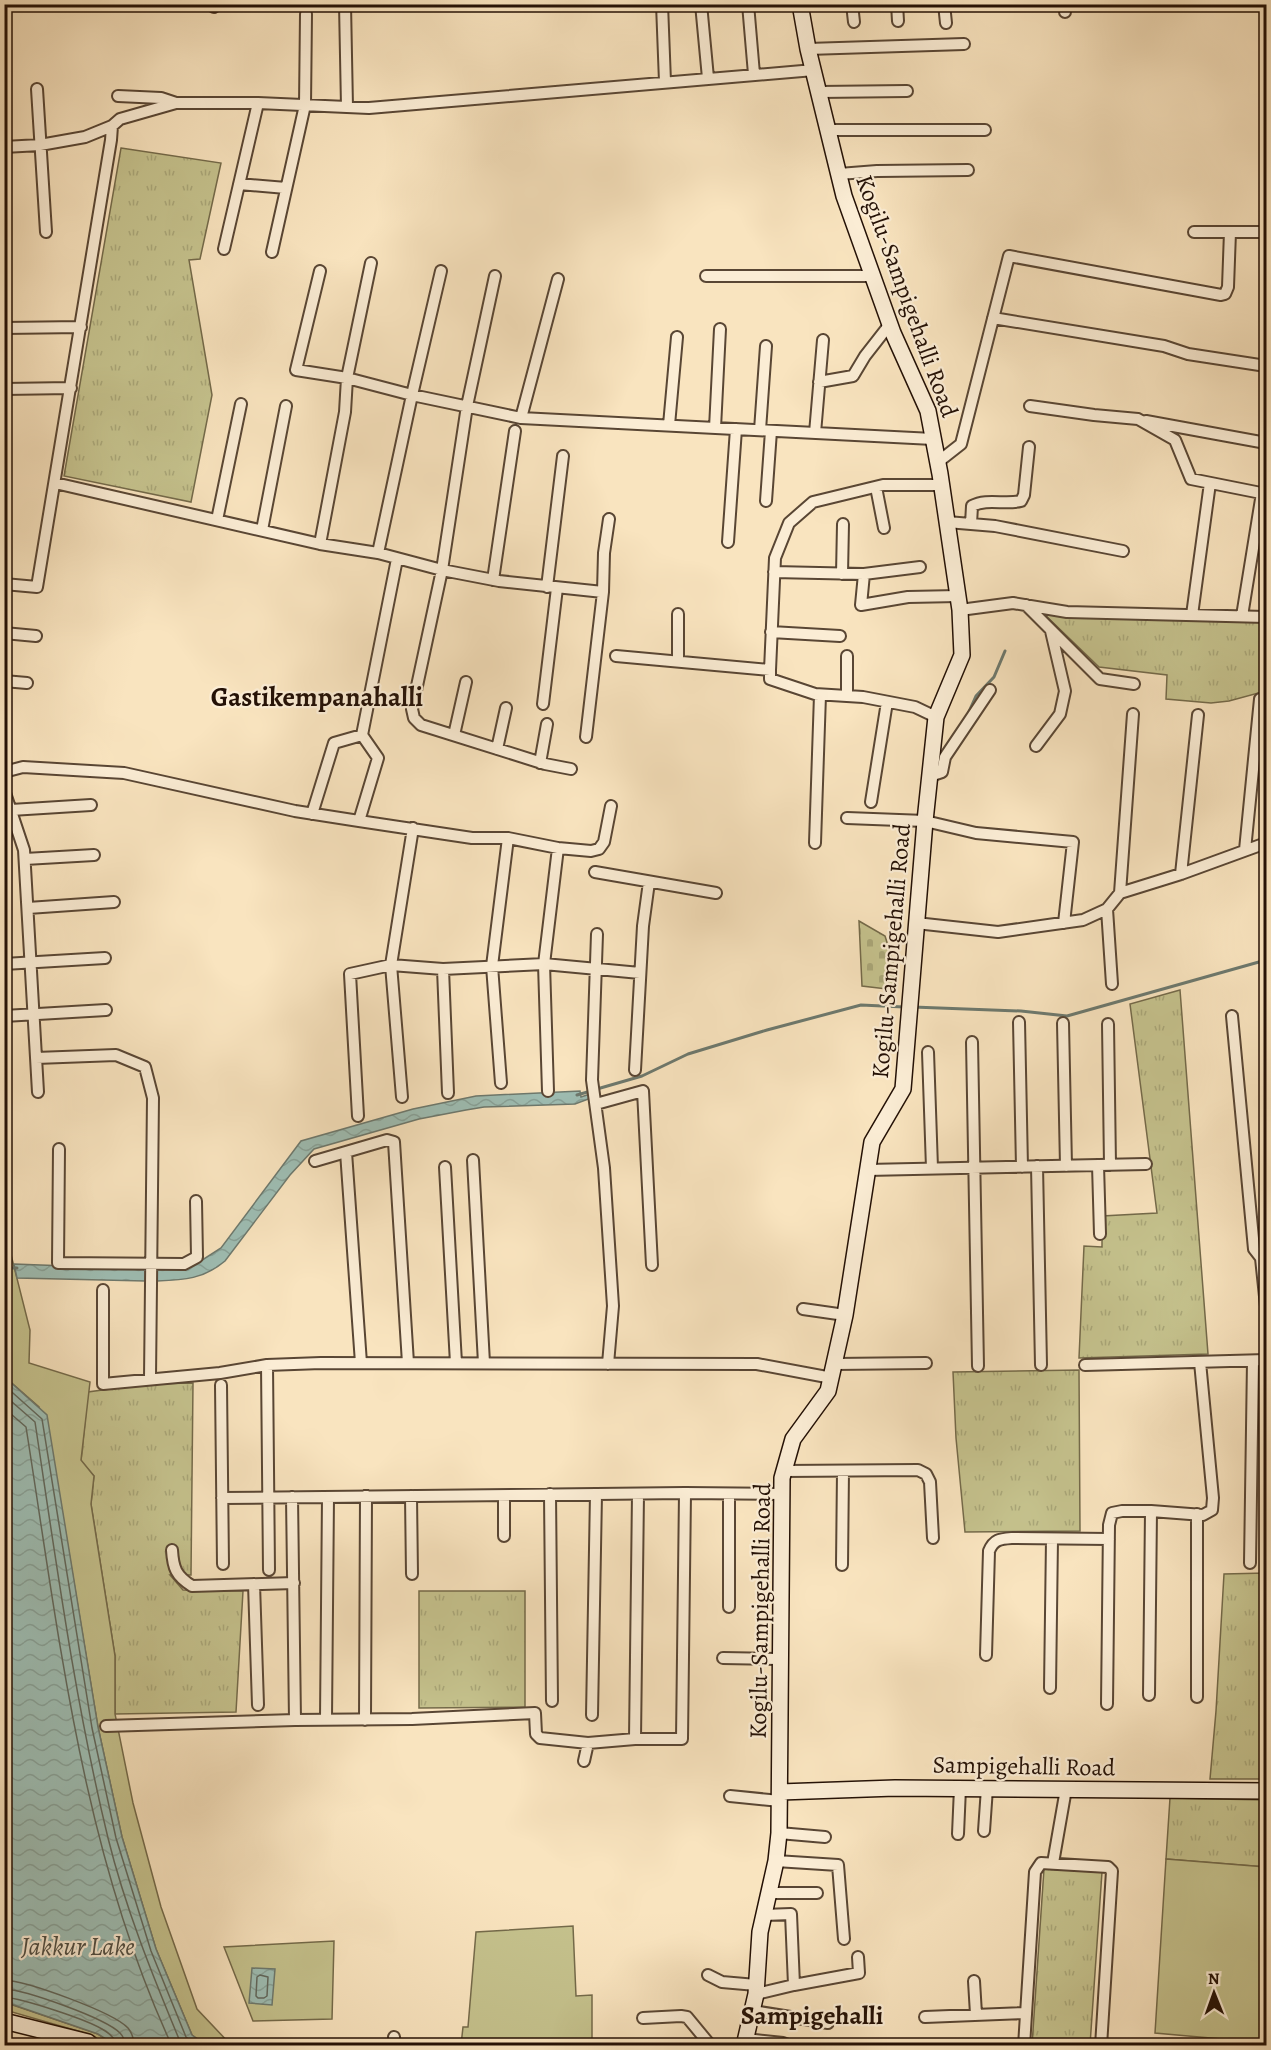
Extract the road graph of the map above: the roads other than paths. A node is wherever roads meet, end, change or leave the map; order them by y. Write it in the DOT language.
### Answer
graph roads {
  1 [pos="345,4"];
  2 [pos="662,4"];
  3 [pos="701,4"];
  4 [pos="748,4"];
  5 [pos="800,4"];
  6 [pos="852,4"];
  7 [pos="897,4"];
  8 [pos="944,4"];
  9 [pos="306,14"];
  10 [pos="898,21"];
  11 [pos="854,22"];
  12 [pos="946,23"];
  13 [pos="964,44"];
  14 [pos="808,49"];
  15 [pos="814,70"];
  16 [pos="754,74"];
  17 [pos="708,78"];
  18 [pos="665,82"];
  19 [pos="37,89"];
  20 [pos="907,91"];
  21 [pos="819,92"];
  22 [pos="118,96"];
  23 [pos="258,102"];
  24 [pos="176,103"];
  25 [pos="305,105"];
  26 [pos="347,107"];
  27 [pos="111,126"];
  28 [pos="829,130"];
  29 [pos="985,130"];
  30 [pos="40,145"];
  31 [pos="4,147"];
  32 [pos="968,170"];
  33 [pos="839,174"];
  34 [pos="239,184"];
  35 [pos="286,188"];
  36 [pos="46,232"];
  37 [pos="1194,232"];
  38 [pos="1230,232"];
  39 [pos="1266,232"];
  40 [pos="225,249"];
  41 [pos="272,252"];
  42 [pos="371,263"];
  43 [pos="320,271"];
  44 [pos="441,271"];
  45 [pos="495,276"];
  46 [pos="706,276"];
  47 [pos="873,276"];
  48 [pos="558,279"];
  49 [pos="993,318"];
  50 [pos="890,324"];
  51 [pos="81,327"];
  52 [pos="4,328"];
  53 [pos="720,329"];
  54 [pos="677,336"];
  55 [pos="823,340"];
  56 [pos="766,346"];
  57 [pos="1266,366"];
  58 [pos="347,378"];
  59 [pos="819,382"];
  60 [pos="71,388"];
  61 [pos="4,389"];
  62 [pos="412,395"];
  63 [pos="241,404"];
  64 [pos="286,405"];
  65 [pos="467,406"];
  66 [pos="1030,406"];
  67 [pos="521,418"];
  68 [pos="1137,419"];
  69 [pos="669,425"];
  70 [pos="715,428"];
  71 [pos="736,429"];
  72 [pos="515,431"];
  73 [pos="766,431"];
  74 [pos="815,433"];
  75 [pos="933,439"];
  76 [pos="1266,443"];
  77 [pos="1029,447"];
  78 [pos="563,456"];
  79 [pos="938,462"];
  80 [pos="55,483"];
  81 [pos="1210,483"];
  82 [pos="942,485"];
  83 [pos="876,487"];
  84 [pos="1264,494"];
  85 [pos="766,501"];
  86 [pos="609,519"];
  87 [pos="217,520"];
  88 [pos="947,522"];
  89 [pos="843,524"];
  90 [pos="971,524"];
  91 [pos="884,528"];
  92 [pos="262,530"];
  93 [pos="728,542"];
  94 [pos="320,544"];
  95 [pos="1123,550"];
  96 [pos="378,553"];
  97 [pos="397,559"];
  98 [pos="920,567"];
  99 [pos="442,570"];
  100 [pos="774,572"];
  101 [pos="842,574"];
  102 [pos="864,574"];
  103 [pos="493,580"];
  104 [pos="4,584"];
  105 [pos="552,587"];
  106 [pos="603,592"];
  107 [pos="959,603"];
  108 [pos="1026,605"];
  109 [pos="678,614"];
  110 [pos="1192,615"];
  111 [pos="1242,616"];
  112 [pos="1266,616"];
  113 [pos="1051,630"];
  114 [pos="771,632"];
  115 [pos="4,633"];
  116 [pos="36,636"];
  117 [pos="840,636"];
  118 [pos="616,656"];
  119 [pos="847,656"];
  120 [pos="678,661"];
  121 [pos="770,670"];
  122 [pos="4,681"];
  123 [pos="466,682"];
  124 [pos="27,683"];
  125 [pos="1134,684"];
  126 [pos="990,690"];
  127 [pos="820,695"];
  128 [pos="847,696"];
  129 [pos="1260,699"];
  130 [pos="886,702"];
  131 [pos="543,704"];
  132 [pos="506,708"];
  133 [pos="1133,714"];
  134 [pos="1198,715"];
  135 [pos="936,717"];
  136 [pos="547,724"];
  137 [pos="362,735"];
  138 [pos="454,735"];
  139 [pos="586,737"];
  140 [pos="1036,746"];
  141 [pos="497,749"];
  142 [pos="540,763"];
  143 [pos="572,769"];
  144 [pos="4,772"];
  145 [pos="930,776"];
  146 [pos="4,790"];
  147 [pos="871,802"];
  148 [pos="91,805"];
  149 [pos="611,806"];
  150 [pos="11,810"];
  151 [pos="312,813"];
  152 [pos="847,818"];
  153 [pos="359,821"];
  154 [pos="925,821"];
  155 [pos="413,828"];
  156 [pos="508,838"];
  157 [pos="814,843"];
  158 [pos="1266,843"];
  159 [pos="558,848"];
  160 [pos="1245,850"];
  161 [pos="94,855"];
  162 [pos="25,858"];
  163 [pos="595,872"];
  164 [pos="1181,874"];
  165 [pos="650,882"];
  166 [pos="716,893"];
  167 [pos="1120,893"];
  168 [pos="114,902"];
  169 [pos="27,908"];
  170 [pos="1107,909"];
  171 [pos="916,923"];
  172 [pos="1064,923"];
  173 [pos="597,934"];
  174 [pos="105,958"];
  175 [pos="30,962"];
  176 [pos="4,964"];
  177 [pos="544,964"];
  178 [pos="391,965"];
  179 [pos="492,966"];
  180 [pos="443,969"];
  181 [pos="596,969"];
  182 [pos="640,973"];
  183 [pos="1112,984"];
  184 [pos="106,1010"];
  185 [pos="33,1014"];
  186 [pos="4,1016"];
  187 [pos="1232,1016"];
  188 [pos="1019,1022"];
  189 [pos="1063,1023"];
  190 [pos="1108,1024"];
  191 [pos="972,1042"];
  192 [pos="928,1052"];
  193 [pos="36,1058"];
  194 [pos="635,1070"];
  195 [pos="501,1083"];
  196 [pos="548,1091"];
  197 [pos="38,1092"];
  198 [pos="448,1093"];
  199 [pos="402,1097"];
  200 [pos="596,1104"];
  201 [pos="358,1116"];
  202 [pos="59,1149"];
  203 [pos="346,1152"];
  204 [pos="472,1160"];
  205 [pos="315,1161"];
  206 [pos="1146,1164"];
  207 [pos="1098,1165"];
  208 [pos="1110,1165"];
  209 [pos="1037,1166"];
  210 [pos="1066,1166"];
  211 [pos="445,1167"];
  212 [pos="1022,1167"];
  213 [pos="932,1168"];
  214 [pos="974,1168"];
  215 [pos="867,1170"];
  216 [pos="196,1201"];
  217 [pos="1100,1234"];
  218 [pos="1263,1258"];
  219 [pos="151,1264"];
  220 [pos="652,1265"];
  221 [pos="103,1290"];
  222 [pos="1266,1306"];
  223 [pos="803,1309"];
  224 [pos="845,1315"];
  225 [pos="1266,1360"];
  226 [pos="1253,1361"];
  227 [pos="1200,1362"];
  228 [pos="361,1363"];
  229 [pos="408,1363"];
  230 [pos="456,1363"];
  231 [pos="484,1363"];
  232 [pos="926,1363"];
  233 [pos="608,1364"];
  234 [pos="267,1365"];
  235 [pos="1041,1365"];
  236 [pos="1085,1365"];
  237 [pos="978,1366"];
  238 [pos="833,1371"];
  239 [pos="150,1378"];
  240 [pos="221,1385"];
  241 [pos="784,1471"];
  242 [pos="843,1471"];
  243 [pos="685,1493"];
  244 [pos="550,1494"];
  245 [pos="596,1494"];
  246 [pos="638,1494"];
  247 [pos="729,1494"];
  248 [pos="782,1494"];
  249 [pos="411,1496"];
  250 [pos="504,1496"];
  251 [pos="268,1497"];
  252 [pos="292,1497"];
  253 [pos="328,1497"];
  254 [pos="366,1497"];
  255 [pos="222,1498"];
  256 [pos="1151,1511"];
  257 [pos="1197,1514"];
  258 [pos="504,1536"];
  259 [pos="933,1538"];
  260 [pos="1052,1539"];
  261 [pos="1109,1539"];
  262 [pos="172,1550"];
  263 [pos="1250,1563"];
  264 [pos="223,1564"];
  265 [pos="842,1565"];
  266 [pos="269,1570"];
  267 [pos="411,1575"];
  268 [pos="294,1583"];
  269 [pos="254,1584"];
  270 [pos="729,1607"];
  271 [pos="986,1655"];
  272 [pos="723,1658"];
  273 [pos="781,1659"];
  274 [pos="1050,1688"];
  275 [pos="1149,1695"];
  276 [pos="1197,1697"];
  277 [pos="552,1701"];
  278 [pos="1107,1704"];
  279 [pos="258,1705"];
  280 [pos="592,1715"];
  281 [pos="326,1719"];
  282 [pos="295,1720"];
  283 [pos="365,1720"];
  284 [pos="106,1726"];
  285 [pos="636,1739"];
  286 [pos="588,1743"];
  287 [pos="584,1761"];
  288 [pos="960,1788"];
  289 [pos="987,1788"];
  290 [pos="1066,1789"];
  291 [pos="1266,1791"];
  292 [pos="730,1796"];
  293 [pos="780,1797"];
  294 [pos="984,1831"];
  295 [pos="778,1833"];
  296 [pos="958,1834"];
  297 [pos="825,1837"];
  298 [pos="776,1861"];
  299 [pos="1053,1863"];
  300 [pos="770,1893"];
  301 [pos="817,1893"];
  302 [pos="764,1915"];
  303 [pos="844,1939"];
  304 [pos="858,1957"];
  305 [pos="708,1975"];
  306 [pos="974,1981"];
  307 [pos="794,1985"];
  308 [pos="756,1989"];
  309 [pos="753,2011"];
  310 [pos="1025,2013"];
  311 [pos="976,2014"];
  312 [pos="925,2017"];
  313 [pos="643,2018"];
  314 [pos="4,2021"];
  315 [pos="828,2023"];
  316 [pos="745,2042"];
  317 [pos="93,2046"];
  318 [pos="711,2046"];
  319 [pos="791,2046"];
  320 [pos="1024,2046"];
  321 [pos="1101,2046"];
  1 -- 26 [label="street"];
  2 -- 18 [label="street"];
  3 -- 17 [label="street"];
  4 -- 16 [label="street"];
  5 -- 14 [label="street, Kogilu-Sampigehalli Road"];
  6 -- 11 [label="street"];
  7 -- 10 [label="street"];
  8 -- 12 [label="street"];
  9 -- 25 [label="street"];
  13 -- 14 [label="street"];
  14 -- 15 [label="street, Kogilu-Sampigehalli Road"];
  15 -- 16 [label="street"];
  15 -- 21 [label="street, Kogilu-Sampigehalli Road"];
  16 -- 17 [label="street"];
  17 -- 18 [label="street"];
  18 -- 26 [label="street"];
  19 -- 30 [label="street"];
  20 -- 21 [label="street"];
  21 -- 28 [label="street, Kogilu-Sampigehalli Road"];
  22 -- 24 [label="street"];
  23 -- 24 [label="street"];
  23 -- 25 [label="street"];
  23 -- 34 [label="street"];
  24 -- 27 [label="street"];
  25 -- 26 [label="street"];
  25 -- 35 [label="street"];
  27 -- 30 [label="street"];
  27 -- 51 [label="street"];
  28 -- 29 [label="street"];
  28 -- 33 [label="street, Kogilu-Sampigehalli Road"];
  30 -- 31 [label="street"];
  30 -- 36 [label="street"];
  32 -- 33 [label="street"];
  33 -- 47 [label="street, Kogilu-Sampigehalli Road"];
  34 -- 35 [label="street"];
  34 -- 40 [label="street"];
  35 -- 41 [label="street"];
  37 -- 38 [label="street"];
  38 -- 39 [label="street"];
  38 -- 49 [label="street"];
  42 -- 58 [label="street"];
  43 -- 58 [label="street"];
  44 -- 62 [label="street"];
  45 -- 65 [label="street"];
  46 -- 47 [label="street"];
  47 -- 50 [label="street, Kogilu-Sampigehalli Road"];
  48 -- 67 [label="street"];
  49 -- 57 [label="street"];
  49 -- 79 [label="street"];
  50 -- 59 [label="street"];
  50 -- 75 [label="street, Kogilu-Sampigehalli Road"];
  51 -- 52 [label="street"];
  51 -- 60 [label="street"];
  53 -- 70 [label="street"];
  54 -- 69 [label="street"];
  55 -- 59 [label="street"];
  56 -- 73 [label="street"];
  58 -- 62 [label="street"];
  58 -- 94 [label="street"];
  59 -- 74 [label="street"];
  60 -- 61 [label="street"];
  60 -- 80 [label="street"];
  62 -- 65 [label="street"];
  62 -- 96 [label="street"];
  63 -- 87 [label="street"];
  64 -- 92 [label="street"];
  65 -- 67 [label="street"];
  65 -- 99 [label="street"];
  66 -- 68 [label="street"];
  67 -- 69 [label="street"];
  68 -- 76 [label="street"];
  68 -- 81 [label="street"];
  69 -- 70 [label="street"];
  70 -- 71 [label="street"];
  71 -- 73 [label="street"];
  71 -- 93 [label="street"];
  72 -- 103 [label="street"];
  73 -- 74 [label="street"];
  73 -- 85 [label="street"];
  74 -- 75 [label="street"];
  75 -- 79 [label="street, Kogilu-Sampigehalli Road"];
  77 -- 90 [label="street"];
  78 -- 105 [label="street"];
  79 -- 82 [label="street, Kogilu-Sampigehalli Road"];
  80 -- 87 [label="street"];
  80 -- 104 [label="street"];
  81 -- 84 [label="street"];
  81 -- 110 [label="street"];
  82 -- 83 [label="street"];
  82 -- 88 [label="street, Kogilu-Sampigehalli Road"];
  83 -- 91 [label="street"];
  83 -- 100 [label="street"];
  84 -- 111 [label="street"];
  86 -- 106 [label="street"];
  87 -- 92 [label="street"];
  88 -- 90 [label="street"];
  88 -- 107 [label="street, Kogilu-Sampigehalli Road"];
  89 -- 101 [label="street"];
  90 -- 95 [label="street"];
  92 -- 94 [label="street"];
  94 -- 96 [label="street"];
  96 -- 97 [label="street"];
  97 -- 99 [label="street"];
  97 -- 137 [label="street"];
  98 -- 102 [label="street"];
  99 -- 103 [label="street"];
  99 -- 138 [label="street"];
  100 -- 101 [label="street"];
  100 -- 114 [label="street"];
  101 -- 102 [label="street"];
  102 -- 107 [label="street"];
  103 -- 105 [label="street"];
  105 -- 106 [label="street"];
  105 -- 131 [label="street"];
  106 -- 139 [label="street"];
  107 -- 108 [label="street"];
  107 -- 135 [label="street, Kogilu-Sampigehalli Road"];
  108 -- 110 [label="street"];
  108 -- 113 [label="street"];
  109 -- 120 [label="street"];
  110 -- 111 [label="street"];
  111 -- 112 [label="street"];
  113 -- 125 [label="street"];
  113 -- 140 [label="street"];
  114 -- 117 [label="street"];
  114 -- 121 [label="street"];
  115 -- 116 [label="street"];
  118 -- 120 [label="street"];
  119 -- 128 [label="street"];
  120 -- 121 [label="street"];
  121 -- 127 [label="street"];
  122 -- 124 [label="street"];
  123 -- 138 [label="street"];
  126 -- 145 [label="street"];
  127 -- 128 [label="street"];
  127 -- 157 [label="street"];
  128 -- 130 [label="street"];
  129 -- 160 [label="street"];
  130 -- 135 [label="street"];
  130 -- 147 [label="street"];
  132 -- 141 [label="street"];
  133 -- 167 [label="street"];
  134 -- 164 [label="street"];
  135 -- 145 [label="street, Kogilu-Sampigehalli Road"];
  136 -- 142 [label="street"];
  137 -- 151 [label="street"];
  137 -- 153 [label="street"];
  138 -- 141 [label="street"];
  141 -- 142 [label="street"];
  142 -- 143 [label="street"];
  144 -- 151 [label="street"];
  145 -- 154 [label="street, Kogilu-Sampigehalli Road"];
  146 -- 150 [label="street"];
  148 -- 150 [label="street"];
  149 -- 159 [label="street"];
  150 -- 162 [label="street"];
  151 -- 153 [label="street"];
  152 -- 154 [label="street"];
  153 -- 155 [label="street"];
  154 -- 171 [label="street, Kogilu-Sampigehalli Road"];
  154 -- 172 [label="street"];
  155 -- 156 [label="street"];
  155 -- 178 [label="street"];
  156 -- 159 [label="street"];
  156 -- 179 [label="street"];
  158 -- 160 [label="street"];
  159 -- 177 [label="street"];
  160 -- 164 [label="street"];
  161 -- 162 [label="street"];
  162 -- 169 [label="street"];
  163 -- 165 [label="street"];
  164 -- 167 [label="street"];
  165 -- 166 [label="street"];
  165 -- 182 [label="street"];
  167 -- 170 [label="street"];
  168 -- 169 [label="street"];
  169 -- 175 [label="street"];
  170 -- 172 [label="street"];
  170 -- 183 [label="street"];
  171 -- 172 [label="street"];
  171 -- 215 [label="street, Kogilu-Sampigehalli Road"];
  173 -- 181 [label="street"];
  174 -- 175 [label="street"];
  175 -- 176 [label="street"];
  175 -- 185 [label="street"];
  177 -- 179 [label="street"];
  177 -- 181 [label="street"];
  177 -- 196 [label="street"];
  178 -- 180 [label="street"];
  178 -- 199 [label="street"];
  178 -- 201 [label="street"];
  179 -- 180 [label="street"];
  179 -- 195 [label="street"];
  180 -- 198 [label="street"];
  181 -- 182 [label="street"];
  181 -- 200 [label="street"];
  182 -- 194 [label="street"];
  184 -- 185 [label="street"];
  185 -- 186 [label="street"];
  185 -- 193 [label="street"];
  187 -- 218 [label="street"];
  188 -- 212 [label="street"];
  189 -- 210 [label="street"];
  190 -- 208 [label="street"];
  191 -- 214 [label="street"];
  192 -- 213 [label="street"];
  193 -- 197 [label="street"];
  193 -- 219 [label="street"];
  200 -- 220 [label="street"];
  200 -- 233 [label="street"];
  202 -- 219 [label="street"];
  203 -- 205 [label="street"];
  203 -- 228 [label="street"];
  203 -- 229 [label="street"];
  204 -- 231 [label="street"];
  206 -- 208 [label="street"];
  207 -- 208 [label="street"];
  207 -- 210 [label="street"];
  207 -- 217 [label="street"];
  209 -- 210 [label="street"];
  209 -- 212 [label="street"];
  209 -- 235 [label="street"];
  211 -- 230 [label="street"];
  212 -- 214 [label="street"];
  213 -- 214 [label="street"];
  213 -- 215 [label="street"];
  214 -- 237 [label="street"];
  215 -- 224 [label="street, Kogilu-Sampigehalli Road"];
  216 -- 219 [label="street"];
  218 -- 222 [label="street"];
  219 -- 239 [label="street"];
  221 -- 239 [label="street"];
  223 -- 224 [label="street"];
  224 -- 238 [label="street, Kogilu-Sampigehalli Road"];
  225 -- 226 [label="street"];
  226 -- 227 [label="street"];
  226 -- 263 [label="street"];
  227 -- 236 [label="street"];
  227 -- 257 [label="street"];
  228 -- 229 [label="street"];
  228 -- 234 [label="street"];
  229 -- 230 [label="street"];
  230 -- 231 [label="street"];
  231 -- 233 [label="street"];
  232 -- 238 [label="street"];
  233 -- 238 [label="street"];
  234 -- 239 [label="street"];
  234 -- 251 [label="street"];
  238 -- 241 [label="street, Kogilu-Sampigehalli Road"];
  240 -- 255 [label="street"];
  241 -- 242 [label="street"];
  241 -- 248 [label="street, Kogilu-Sampigehalli Road"];
  242 -- 259 [label="street"];
  242 -- 265 [label="street"];
  243 -- 246 [label="street"];
  243 -- 247 [label="street"];
  243 -- 285 [label="street"];
  244 -- 245 [label="street"];
  244 -- 250 [label="street"];
  244 -- 277 [label="street"];
  245 -- 246 [label="street"];
  245 -- 280 [label="street"];
  246 -- 285 [label="street"];
  247 -- 248 [label="street"];
  247 -- 270 [label="street"];
  248 -- 273 [label="street, Kogilu-Sampigehalli Road"];
  249 -- 250 [label="street"];
  249 -- 254 [label="street"];
  249 -- 267 [label="street"];
  250 -- 258 [label="street"];
  251 -- 252 [label="street"];
  251 -- 255 [label="street"];
  251 -- 266 [label="street"];
  252 -- 253 [label="street"];
  252 -- 268 [label="street"];
  253 -- 254 [label="street"];
  253 -- 281 [label="street"];
  254 -- 283 [label="street"];
  255 -- 264 [label="street"];
  256 -- 257 [label="street"];
  256 -- 261 [label="street"];
  256 -- 275 [label="street"];
  257 -- 276 [label="street"];
  260 -- 261 [label="street"];
  260 -- 271 [label="street"];
  260 -- 274 [label="street"];
  261 -- 278 [label="street"];
  262 -- 269 [label="street"];
  268 -- 269 [label="street"];
  268 -- 282 [label="street"];
  269 -- 279 [label="street"];
  272 -- 273 [label="street"];
  273 -- 293 [label="street, Kogilu-Sampigehalli Road"];
  281 -- 282 [label="street"];
  281 -- 283 [label="street"];
  282 -- 284 [label="street"];
  283 -- 286 [label="street"];
  285 -- 286 [label="street"];
  286 -- 287 [label="street"];
  288 -- 289 [label="street, Sampigehalli Road"];
  288 -- 293 [label="street, Sampigehalli Road"];
  288 -- 296 [label="street"];
  289 -- 290 [label="street, Sampigehalli Road"];
  289 -- 294 [label="street"];
  290 -- 291 [label="street, Sampigehalli Road"];
  290 -- 299 [label="street"];
  292 -- 293 [label="street"];
  293 -- 295 [label="street, Kogilu-Sampigehalli Road"];
  295 -- 297 [label="street"];
  295 -- 298 [label="street, Kogilu-Sampigehalli Road"];
  298 -- 300 [label="street, Kogilu-Sampigehalli Road"];
  298 -- 303 [label="street"];
  299 -- 310 [label="street"];
  299 -- 321 [label="street"];
  300 -- 301 [label="street"];
  300 -- 302 [label="street, Kogilu-Sampigehalli Road"];
  302 -- 307 [label="street"];
  302 -- 308 [label="street, Kogilu-Sampigehalli Road"];
  304 -- 307 [label="street"];
  305 -- 308 [label="street"];
  306 -- 311 [label="street"];
  307 -- 308 [label="street"];
  308 -- 309 [label="street, Kogilu-Sampigehalli Road"];
  309 -- 315 [label="street"];
  309 -- 316 [label="street, Kogilu-Sampigehalli Road"];
  310 -- 311 [label="street"];
  310 -- 320 [label="street"];
  311 -- 312 [label="street"];
  313 -- 318 [label="street"];
  314 -- 317 [label="street"];
  316 -- 319 [label="street"];
}
